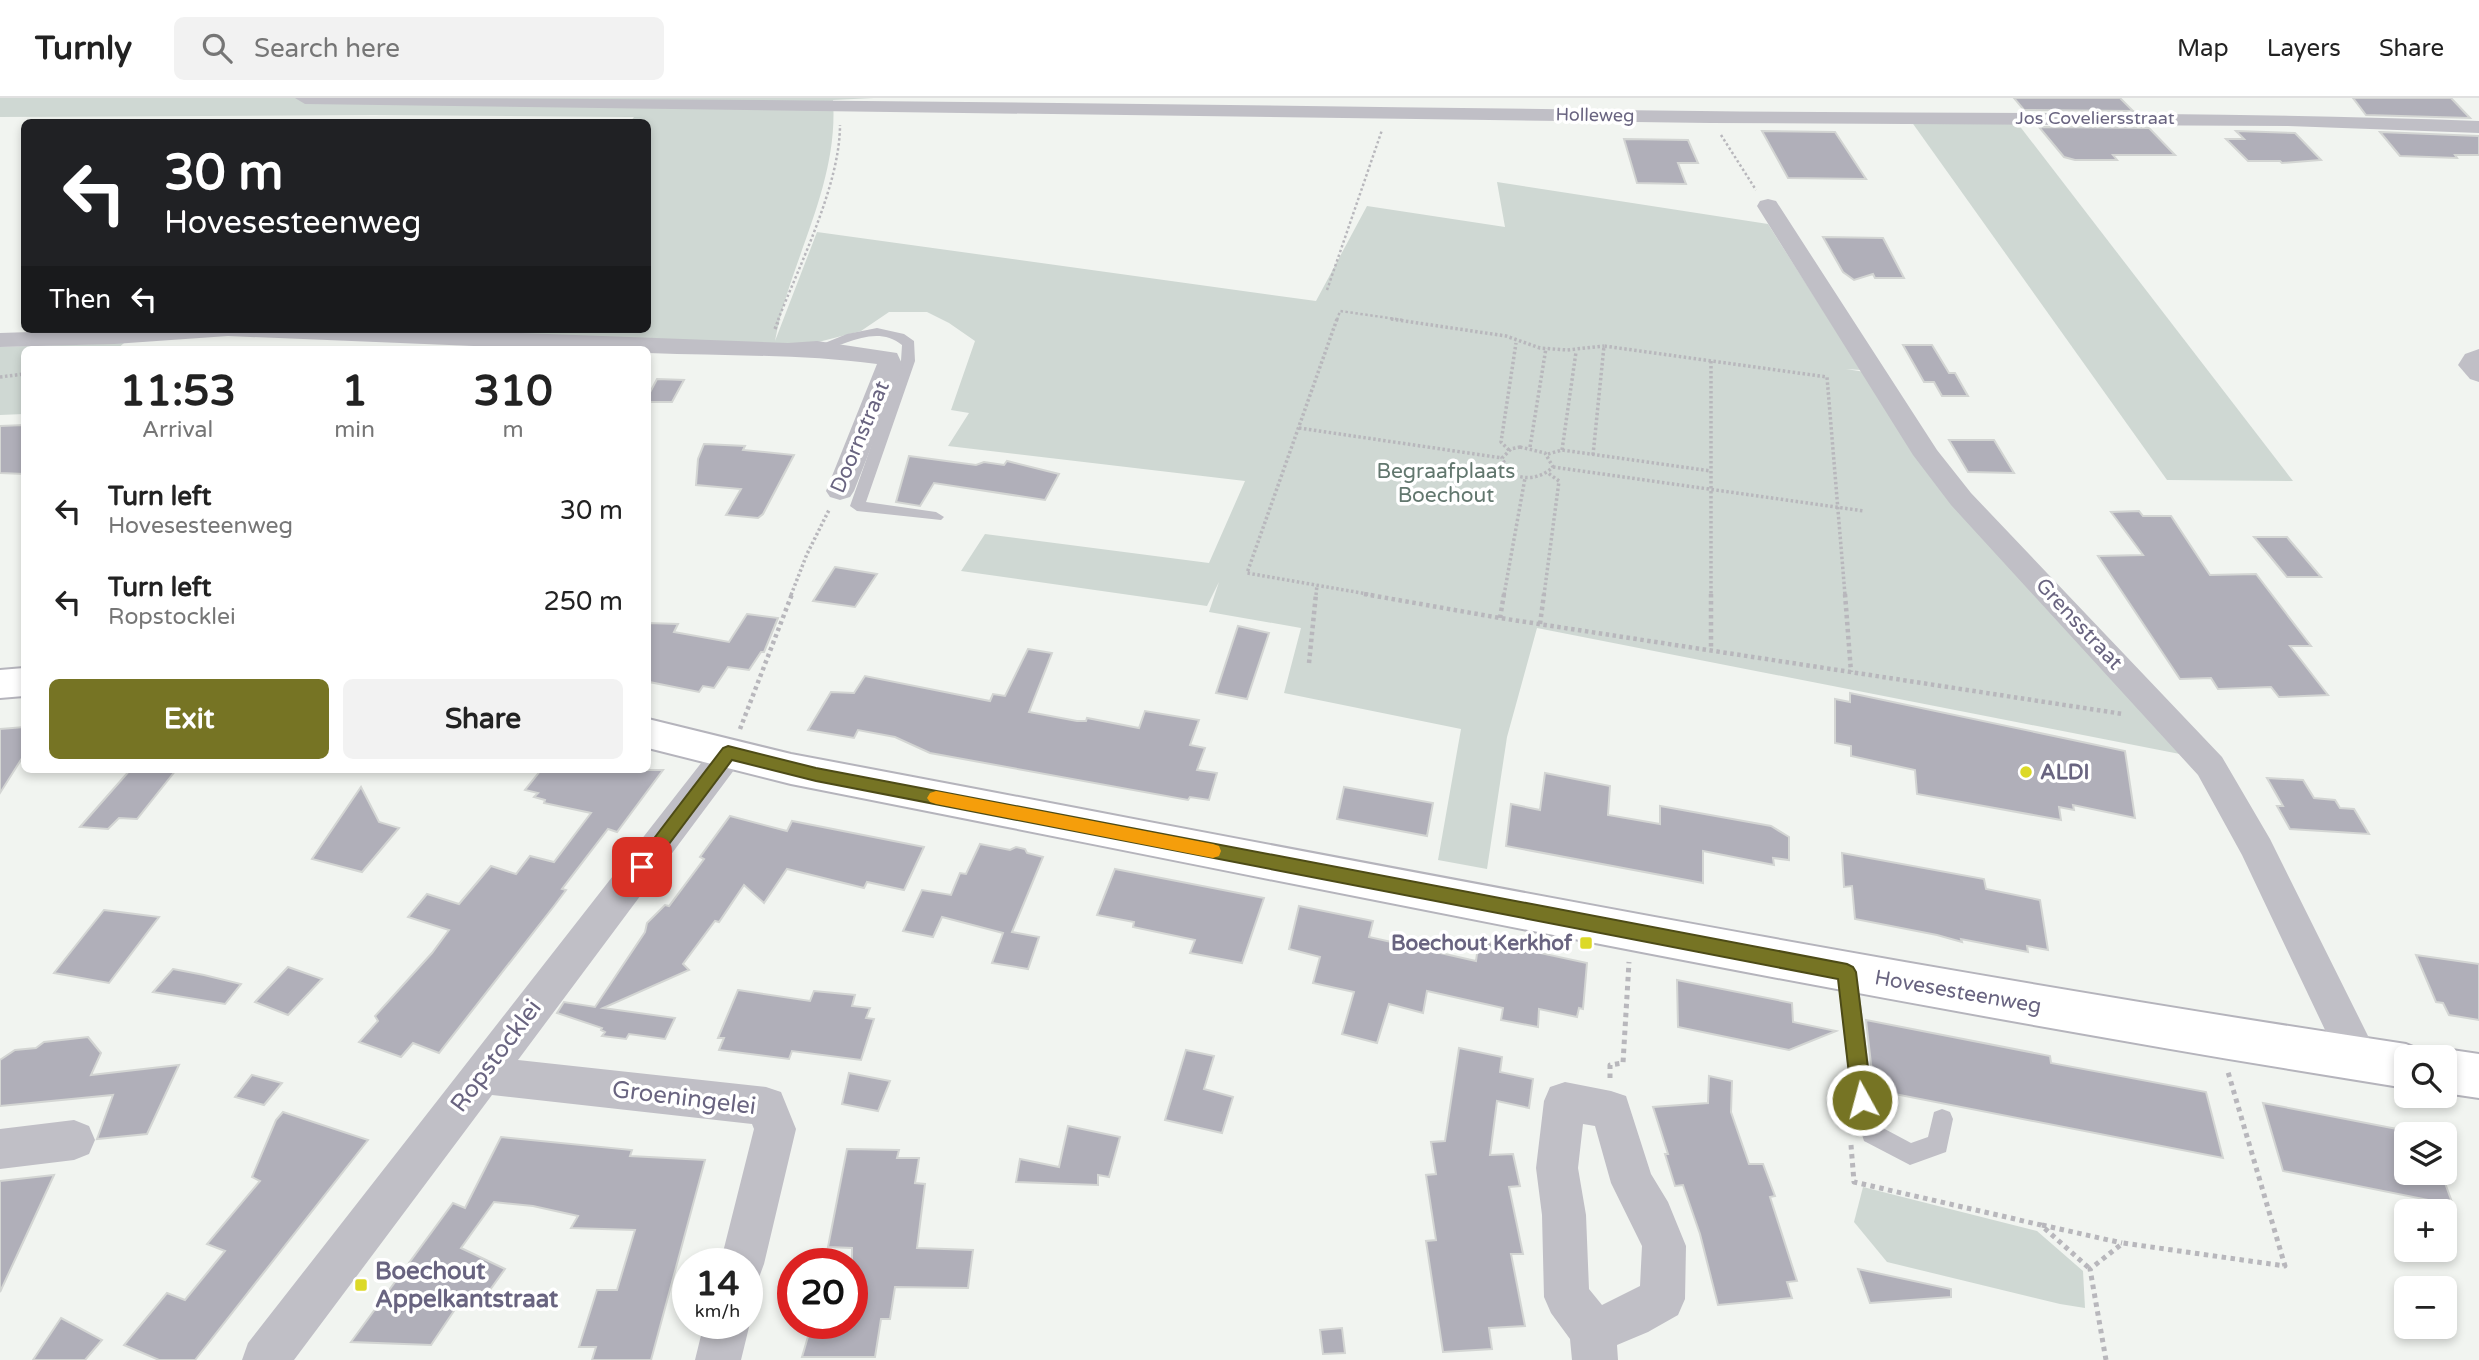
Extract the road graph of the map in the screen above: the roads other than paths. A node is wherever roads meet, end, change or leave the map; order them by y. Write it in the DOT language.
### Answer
graph roads {
  1 [pos="305,98"];
  2 [pos="1710,117"];
  3 [pos="2479,127"];
  4 [pos="1768,206"];
  5 [pos="134,333"];
  6 [pos="326,333"];
  7 [pos="0,340"];
  8 [pos="644,346"];
  9 [pos="651,346"];
  10 [pos="817,349"];
  11 [pos="2479,357"];
  12 [pos="2479,374"];
  13 [pos="839,491"];
  14 [pos="936,517"];
  15 [pos="21,682"];
  16 [pos="0,684"];
  17 [pos="651,735"];
  18 [pos="728,753"];
  19 [pos="1847,972"];
  20 [pos="2359,1059"];
  21 [pos="2394,1064"];
  22 [pos="481,1075"];
  23 [pos="1942,1119"];
  24 [pos="74,1140"];
  25 [pos="0,1149"];
  26 [pos="746,1248"];
  27 [pos="723,1339"];
  28 [pos="1594,1345"];
  29 [pos="265,1360"];
  30 [pos="718,1360"];
  1 -- 2 [label="street, Holleweg"];
  2 -- 3 [label="street, Jos Coveliersstraat"];
  4 -- 20 [label="street, Grensstraat"];
  5 -- 7 [label="street, Doornstraat"];
  6 -- 8 [label="street, Doornstraat"];
  9 -- 10 [label="street, Doornstraat"];
  10 -- 13 [label="street, Doornstraat"];
  10 -- 14 [label="lane"];
  11 -- 12 [label="street"];
  15 -- 16 [label="street"];
  17 -- 18 [label="street, Hovesesteenweg"];
  18 -- 19 [label="street, Hovesesteenweg"];
  18 -- 22 [label="street, Ropstocklei"];
  19 -- 20 [label="street, Hovesesteenweg"];
  19 -- 23 [label="lane"];
  20 -- 21 [label="street, Hovesesteenweg"];
  22 -- 26 [label="street, Groeningelei"];
  22 -- 29 [label="street, Ropstocklei"];
  24 -- 25 [label="street"];
  27 -- 30 [label="street"];
  28 -- 28 [label="street"];
}
